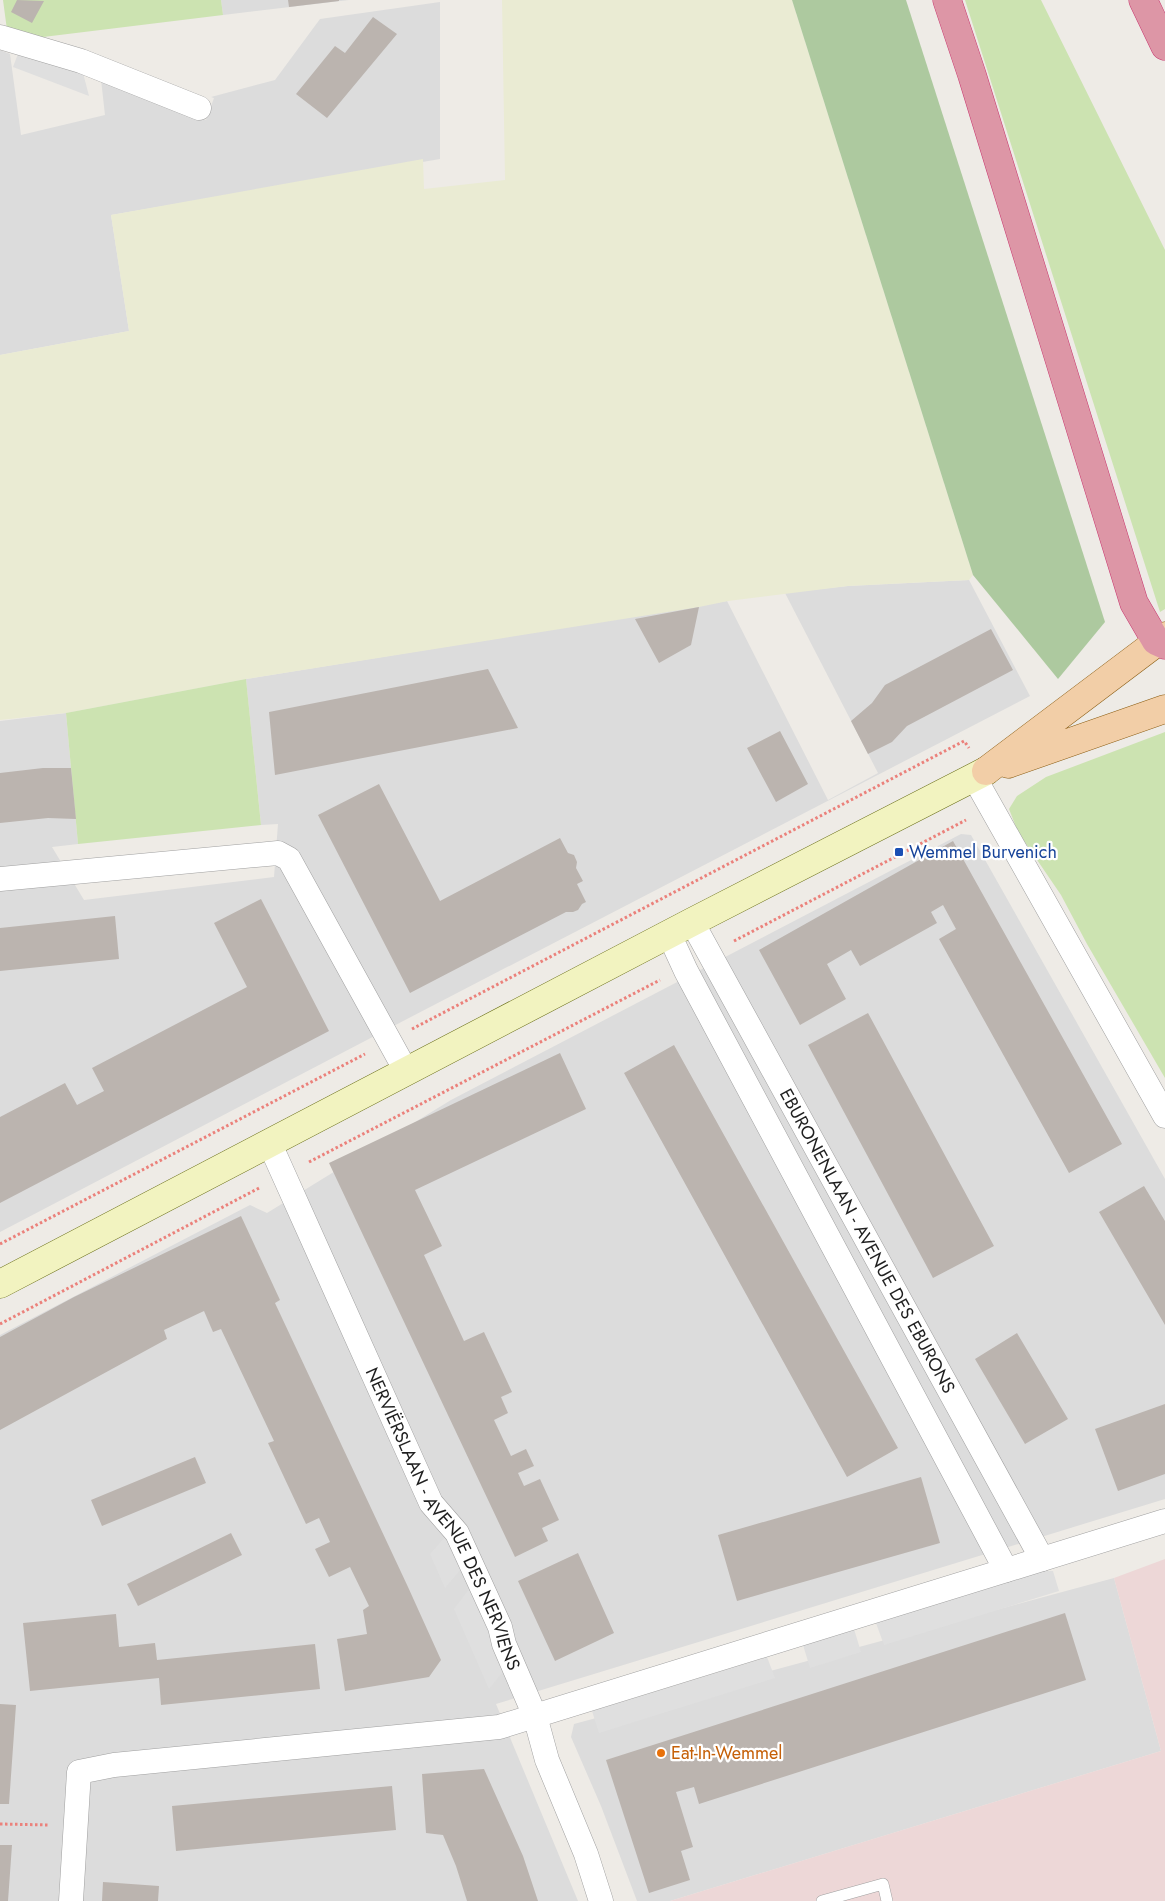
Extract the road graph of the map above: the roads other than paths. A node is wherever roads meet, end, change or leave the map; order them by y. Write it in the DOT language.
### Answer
graph roads {
  1 [pos="947,0"];
  2 [pos="1143,0"];
  3 [pos="0,37"];
  4 [pos="1165,46"];
  5 [pos="199,108"];
  6 [pos="1162,641"];
  7 [pos="1165,709"];
  8 [pos="982,782"];
  9 [pos="0,879"];
  10 [pos="692,922"];
  11 [pos="668,934"];
  12 [pos="406,1071"];
  13 [pos="1165,1116"];
  14 [pos="269,1142"];
  15 [pos="0,1284"];
  16 [pos="1165,1521"];
  17 [pos="1042,1559"];
  18 [pos="1006,1570"];
  19 [pos="536,1716"];
  20 [pos="71,1901"];
  21 [pos="601,1901"];
  22 [pos="822,1901"];
  23 [pos="887,1901"];
  1 -- 6 [label="highway"];
  2 -- 4 [label="highway"];
  3 -- 5 [label="street"];
  6 -- 8 [label="main road"];
  7 -- 8 [label="main road"];
  8 -- 10 [label="street"];
  8 -- 13 [label="street"];
  9 -- 12 [label="street"];
  10 -- 11 [label="street"];
  10 -- 17 [label="street, EBURONENLAAN - AVENUE DES EBURONS"];
  11 -- 12 [label="street"];
  11 -- 18 [label="street, EBURONENLAAN - AVENUE DES EBURONS"];
  12 -- 14 [label="street"];
  14 -- 15 [label="street"];
  14 -- 19 [label="street, NERVIËRSLAAN - AVENUE DES NERVIENS"];
  16 -- 17 [label="street"];
  17 -- 18 [label="street"];
  18 -- 19 [label="street"];
  19 -- 20 [label="street"];
  19 -- 21 [label="street, NERVIËRSLAAN - AVENUE DES NERVIENS"];
  22 -- 23 [label="lane"];
}
